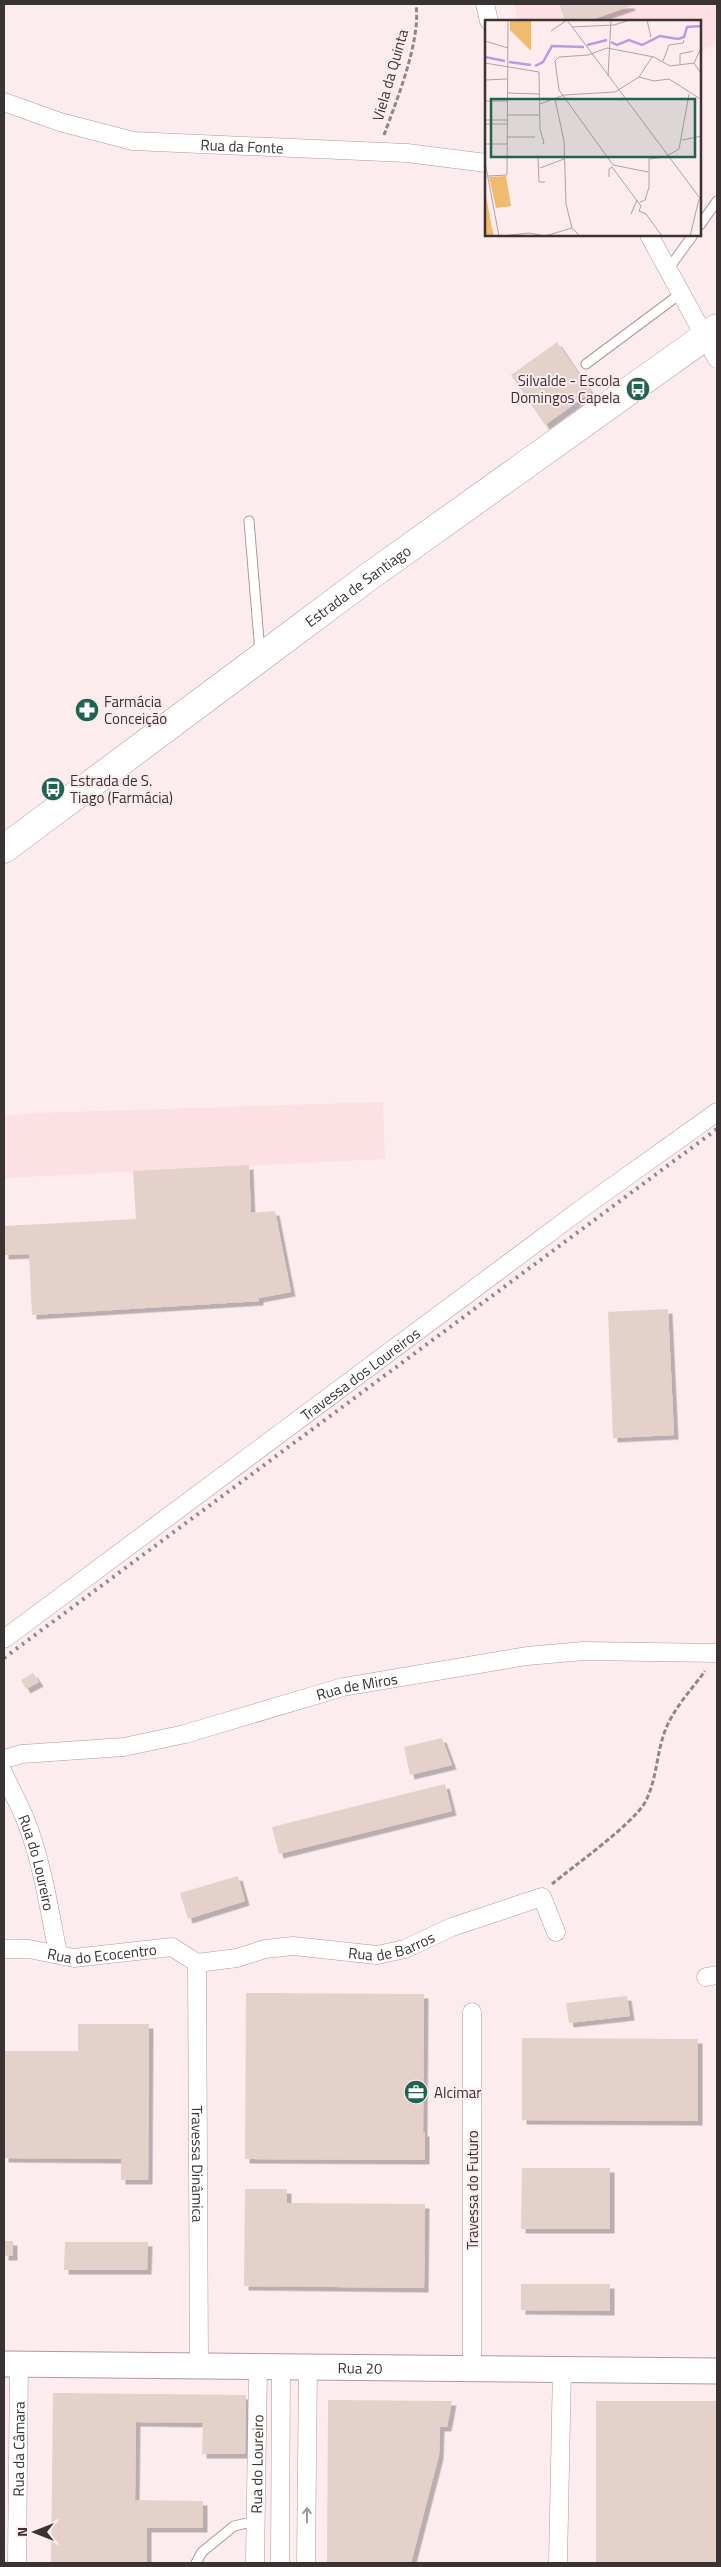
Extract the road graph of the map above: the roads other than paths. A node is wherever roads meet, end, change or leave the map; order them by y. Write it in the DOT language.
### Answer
graph roads {
  1 [pos="485,4"];
  2 [pos="489,20"];
  3 [pos="4,102"];
  4 [pos="485,163"];
  5 [pos="717,201"];
  6 [pos="701,224"];
  7 [pos="650,236"];
  8 [pos="691,236"];
  9 [pos="668,268"];
  10 [pos="680,294"];
  11 [pos="713,342"];
  12 [pos="586,364"];
  13 [pos="249,521"];
  14 [pos="260,657"];
  15 [pos="4,849"];
  16 [pos="717,1112"];
  17 [pos="4,1639"];
  18 [pos="717,1653"];
  19 [pos="4,1759"];
  20 [pos="4,1774"];
  21 [pos="556,1932"];
  22 [pos="4,1949"];
  23 [pos="58,1954"];
  24 [pos="197,1963"];
  25 [pos="472,2012"];
  26 [pos="11,2364"];
  27 [pos="199,2366"];
  28 [pos="269,2366"];
  29 [pos="308,2366"];
  30 [pos="472,2368"];
  31 [pos="562,2369"];
  32 [pos="717,2371"];
  33 [pos="256,2521"];
  34 [pos="17,2563"];
  35 [pos="196,2563"];
  36 [pos="255,2563"];
  37 [pos="280,2563"];
  38 [pos="306,2563"];
  39 [pos="558,2563"];
  1 -- 2 [label="street"];
  3 -- 4 [label="street, Rua da Fonte"];
  5 -- 6 [label="lane"];
  7 -- 9 [label="street"];
  8 -- 9 [label="lane"];
  9 -- 10 [label="street"];
  10 -- 11 [label="street"];
  10 -- 12 [label="lane"];
  11 -- 14 [label="main road, Estrada de Santiago"];
  13 -- 14 [label="lane"];
  14 -- 15 [label="main road, Estrada de Santiago"];
  16 -- 17 [label="street, Travessa dos Loureiros"];
  18 -- 19 [label="street, Rua de Miros"];
  20 -- 23 [label="street, Rua do Loureiro"];
  21 -- 24 [label="street, Rua de Barros"];
  22 -- 23 [label="street, Rua do Ecocentro"];
  23 -- 24 [label="street, Rua do Ecocentro"];
  24 -- 27 [label="street, Travessa Dinâmica"];
  25 -- 30 [label="street, Travessa do Futuro"];
  26 -- 27 [label="main road, Rua 20"];
  26 -- 34 [label="street, Rua da Câmara"];
  27 -- 28 [label="main road, Rua 20"];
  28 -- 29 [label="main road, Rua 20"];
  28 -- 33 [label="street, Rua do Loureiro"];
  28 -- 37 [label="street, Rua do Loureiro"];
  29 -- 30 [label="main road, Rua 20"];
  38 -- 29 [label="street, one-way"];
  30 -- 31 [label="main road, Rua 20"];
  31 -- 32 [label="main road, Rua 20"];
  31 -- 39 [label="street"];
  33 -- 35 [label="lane"];
  33 -- 36 [label="street, Rua do Loureiro"];
}
